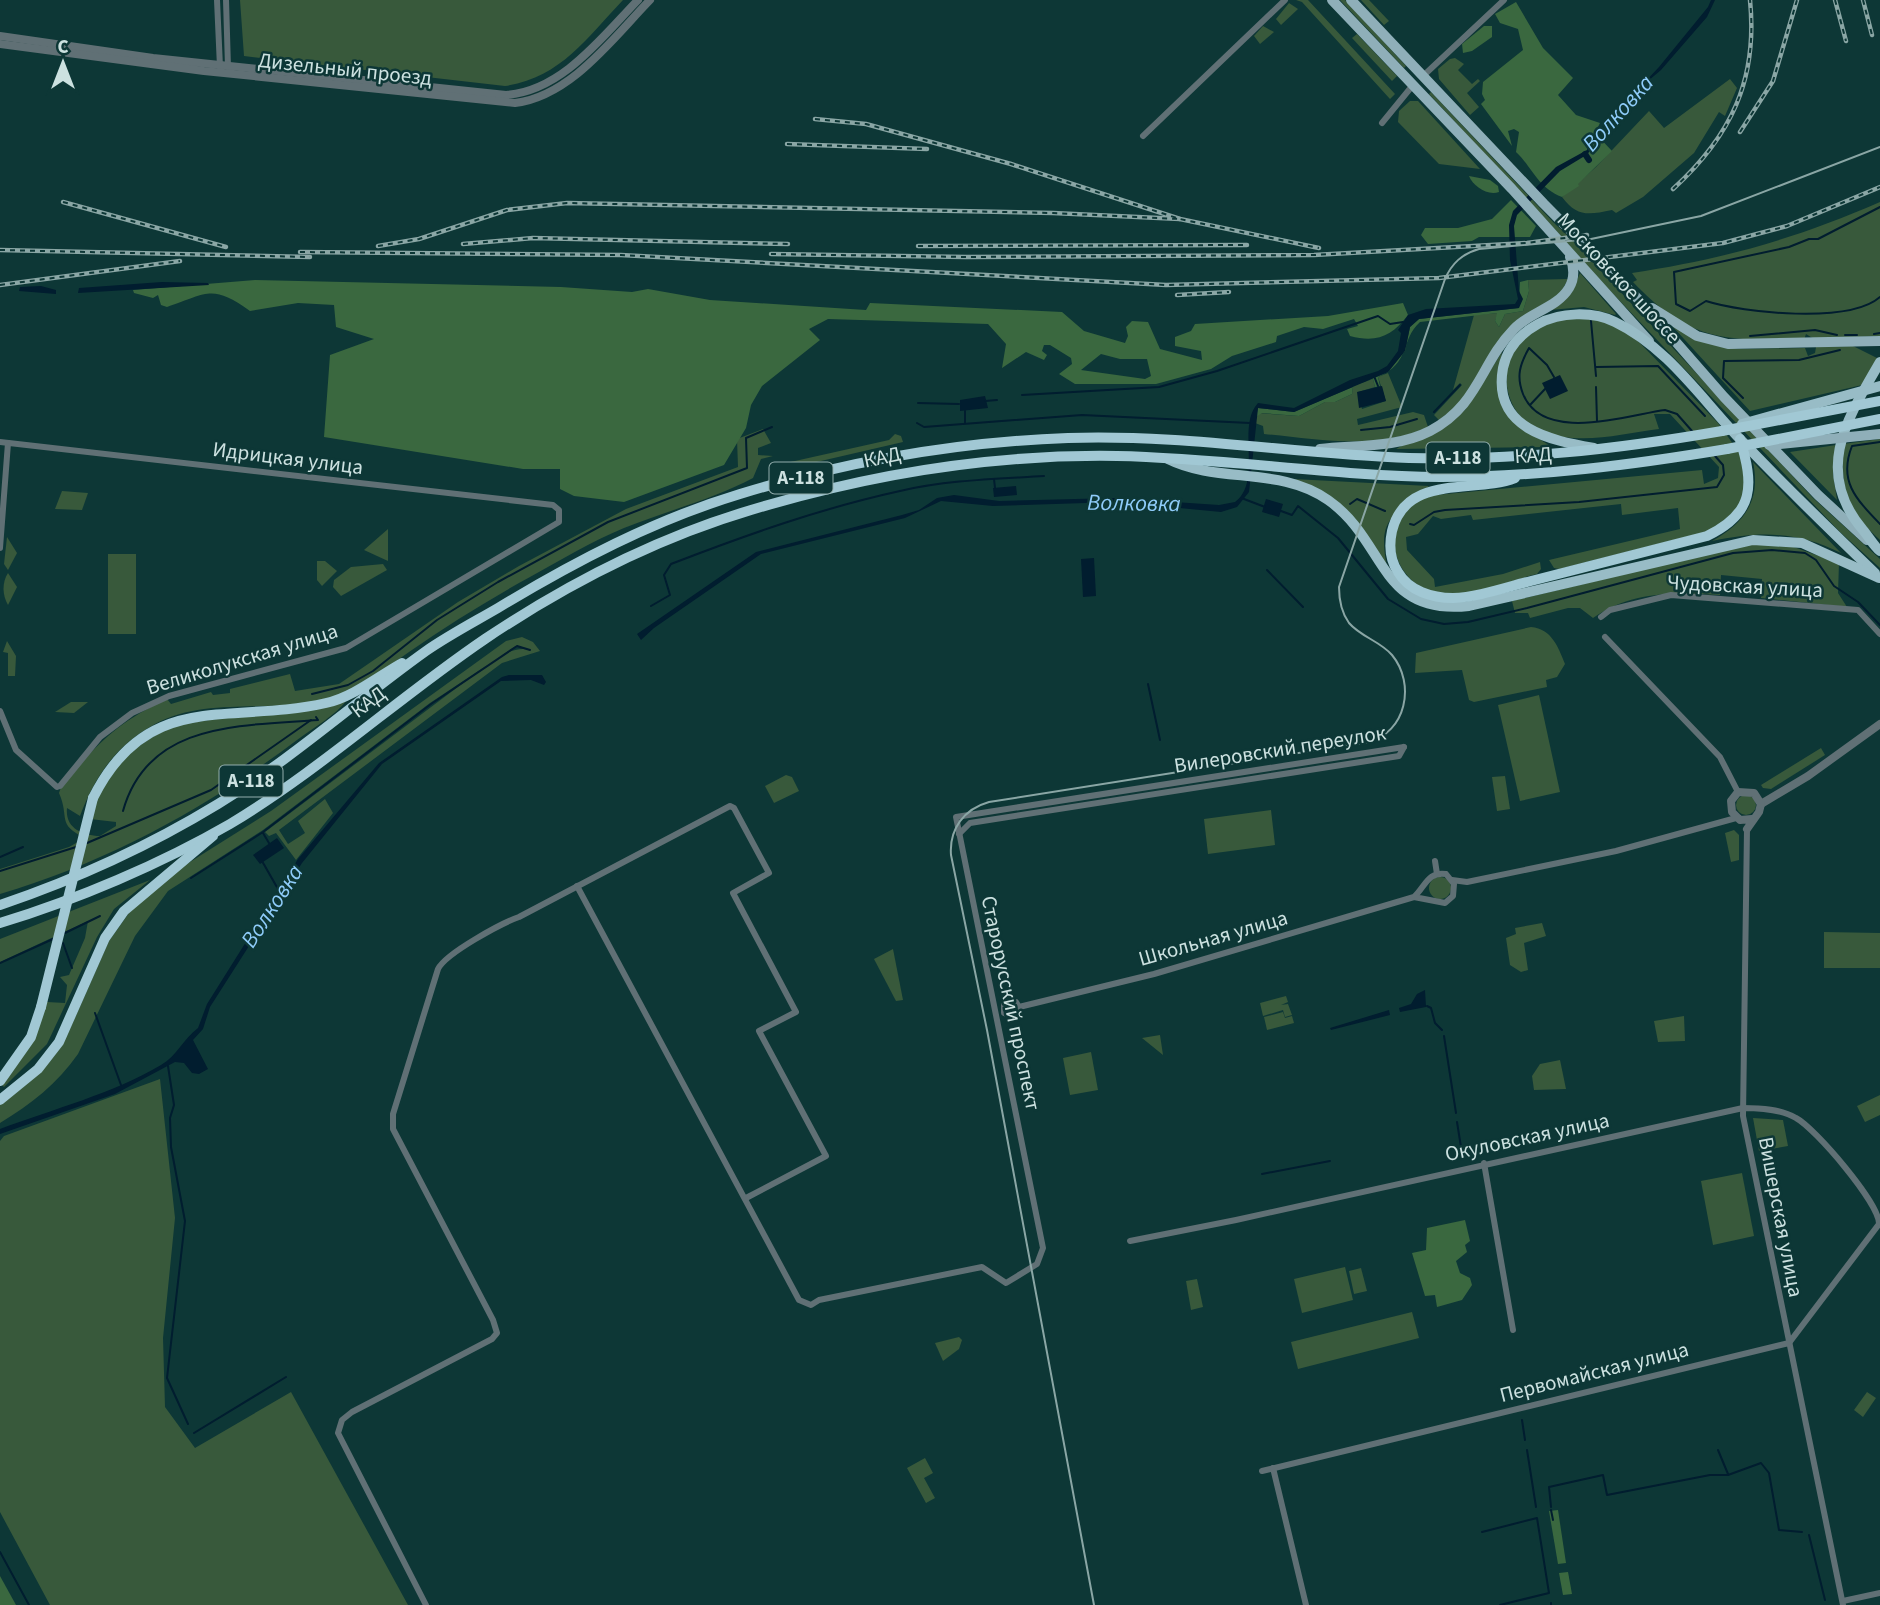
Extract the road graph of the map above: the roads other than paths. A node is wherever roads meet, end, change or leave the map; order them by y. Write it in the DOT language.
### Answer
graph roads {
  1 [pos="217,0"];
  2 [pos="226,0"];
  3 [pos="638,0"];
  4 [pos="650,0"];
  5 [pos="1285,0"];
  6 [pos="1332,0"];
  7 [pos="1351,0"];
  8 [pos="1504,0"];
  9 [pos="0,36"];
  10 [pos="0,44"];
  11 [pos="219,64"];
  12 [pos="230,65"];
  13 [pos="223,73"];
  14 [pos="1423,76"];
  15 [pos="1413,85"];
  16 [pos="1382,122"];
  17 [pos="1143,136"];
  18 [pos="1566,250"];
  19 [pos="1641,302"];
  20 [pos="1649,341"];
  21 [pos="1880,341"];
  22 [pos="1880,362"];
  23 [pos="1880,386"];
  24 [pos="1880,401"];
  25 [pos="1880,419"];
  26 [pos="1722,431"];
  27 [pos="1880,434"];
  28 [pos="1740,439"];
  29 [pos="4,443"];
  30 [pos="1727,449"];
  31 [pos="1608,450"];
  32 [pos="1308,451"];
  33 [pos="1260,470"];
  34 [pos="1521,476"];
  35 [pos="559,522"];
  36 [pos="0,548"];
  37 [pos="1878,549"];
  38 [pos="1880,578"];
  39 [pos="1601,617"];
  40 [pos="1880,634"];
  41 [pos="1605,637"];
  42 [pos="430,648"];
  43 [pos="0,711"];
  44 [pos="1880,723"];
  45 [pos="1738,792"];
  46 [pos="1759,800"];
  47 [pos="1730,808"];
  48 [pos="956,817"];
  49 [pos="1739,819"];
  50 [pos="1752,819"];
  51 [pos="1722,821"];
  52 [pos="1747,829"];
  53 [pos="217,831"];
  54 [pos="959,834"];
  55 [pos="1435,861"];
  56 [pos="1437,873"];
  57 [pos="1452,880"];
  58 [pos="1467,882"];
  59 [pos="577,886"];
  60 [pos="1425,886"];
  61 [pos="1455,891"];
  62 [pos="1414,897"];
  63 [pos="1430,900"];
  64 [pos="0,905"];
  65 [pos="0,923"];
  66 [pos="1019,1007"];
  67 [pos="1000,1012"];
  68 [pos="0,1081"];
  69 [pos="0,1100"];
  70 [pos="1743,1108"];
  71 [pos="1484,1163"];
  72 [pos="746,1198"];
  73 [pos="1880,1225"];
  74 [pos="1130,1241"];
  75 [pos="1513,1331"];
  76 [pos="1789,1342"];
  77 [pos="1273,1468"];
  78 [pos="1262,1471"];
  79 [pos="1880,1593"];
  80 [pos="1843,1603"];
  81 [pos="426,1605"];
  82 [pos="1306,1605"];
  1 -- 11 [label="street"];
  2 -- 12 [label="street"];
  3 -- 12 [label="street, Дизельный проезд"];
  4 -- 13 [label="street, Дизельный проезд"];
  5 -- 17 [label="street"];
  6 -- 15 [label="main road, Московское шоссе"];
  7 -- 14 [label="main road, Московское шоссе"];
  8 -- 14 [label="street"];
  9 -- 11 [label="street, Дизельный проезд"];
  10 -- 13 [label="street, Дизельный проезд"];
  11 -- 12 [label="street, Дизельный проезд"];
  11 -- 13 [label="street"];
  12 -- 13 [label="street"];
  14 -- 15 [label="main road"];
  14 -- 19 [label="main road, Московское шоссе"];
  15 -- 16 [label="street"];
  15 -- 18 [label="main road, Московское шоссе"];
  18 -- 20 [label="main road, Московское шоссе"];
  18 -- 32 [label="main road"];
  19 -- 21 [label="main road"];
  19 -- 37 [label="main road, Московское шоссе"];
  20 -- 28 [label="highway, Московское шоссе"];
  20 -- 31 [label="highway"];
  22 -- 37 [label="highway"];
  23 -- 26 [label="highway, bridge"];
  24 -- 26 [label="highway, КАД / А-118, bridge"];
  25 -- 30 [label="highway, КАД / А-118, bridge"];
  26 -- 31 [label="highway, КАД / А-118"];
  27 -- 30 [label="main road, bridge"];
  28 -- 34 [label="highway"];
  28 -- 38 [label="highway, Московское шоссе"];
  29 -- 35 [label="street, Идрицкая улица"];
  29 -- 36 [label="street"];
  30 -- 34 [label="highway, КАД / А-118"];
  31 -- 32 [label="highway, КАД / А-118"];
  32 -- 42 [label="highway, КАД / А-118"];
  33 -- 34 [label="highway, КАД / А-118"];
  33 -- 38 [label="highway"];
  33 -- 53 [label="highway, КАД / А-118"];
  35 -- 43 [label="street, Великолукская улица"];
  39 -- 40 [label="street, Чудовская улица"];
  41 -- 45 [label="street"];
  42 -- 64 [label="highway, КАД / А-118"];
  42 -- 68 [label="highway, bridge"];
  44 -- 46 [label="street"];
  45 -- 46 [label="street"];
  45 -- 47 [label="street"];
  46 -- 50 [label="street"];
  47 -- 49 [label="street"];
  47 -- 51 [label="street"];
  48 -- 54 [label="street, Старорусский проспект"];
  48 -- 54 [label="street, Вилеровский переулок"];
  49 -- 50 [label="street"];
  49 -- 51 [label="street"];
  49 -- 52 [label="street, Вишерская улица"];
  50 -- 52 [label="street, Вишерская улица"];
  51 -- 58 [label="street"];
  52 -- 70 [label="street, Вишерская улица"];
  53 -- 65 [label="highway, КАД / А-118"];
  53 -- 69 [label="highway"];
  54 -- 67 [label="street, Старорусский проспект"];
  55 -- 56 [label="street"];
  56 -- 57 [label="street"];
  56 -- 60 [label="street"];
  57 -- 58 [label="street"];
  57 -- 61 [label="street"];
  58 -- 61 [label="street"];
  59 -- 72 [label="street"];
  59 -- 72 [label="street"];
  59 -- 81 [label="street"];
  60 -- 62 [label="street, Школьная улица"];
  60 -- 63 [label="street"];
  61 -- 63 [label="street"];
  62 -- 63 [label="street, Школьная улица"];
  62 -- 66 [label="street, Школьная улица"];
  66 -- 67 [label="street, Школьная улица"];
  66 -- 67 [label="street, Школьная улица"];
  67 -- 72 [label="street, Старорусский проспект"];
  70 -- 71 [label="street, Окуловская улица"];
  70 -- 73 [label="street, Окуловская улица"];
  70 -- 76 [label="street, Вишерская улица"];
  71 -- 74 [label="street, Окуловская улица"];
  71 -- 75 [label="street"];
  73 -- 76 [label="street"];
  76 -- 77 [label="street, Первомайская улица"];
  76 -- 80 [label="street, Вишерская улица"];
  77 -- 78 [label="street, Первомайская улица"];
  77 -- 82 [label="street"];
  79 -- 80 [label="street"];
}
